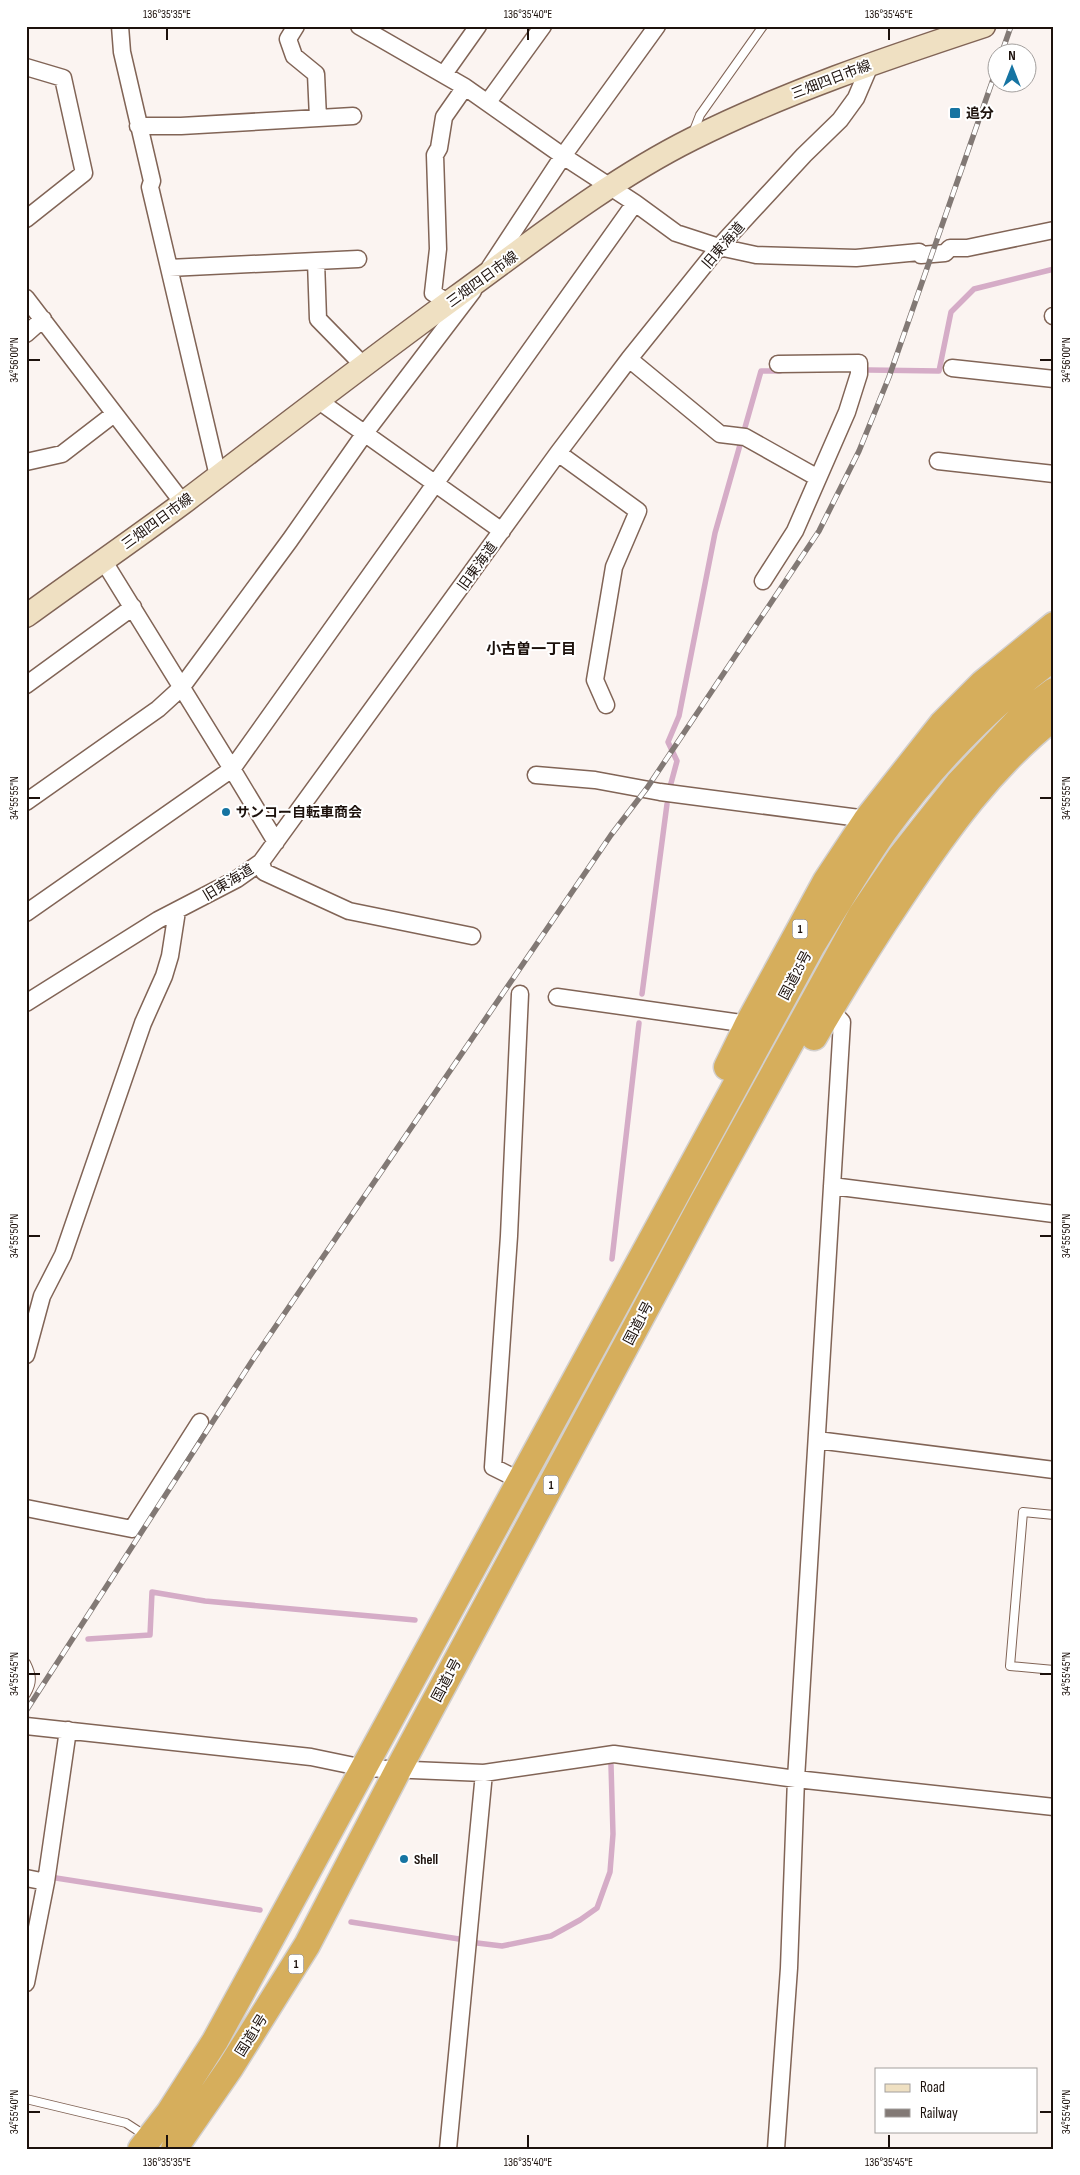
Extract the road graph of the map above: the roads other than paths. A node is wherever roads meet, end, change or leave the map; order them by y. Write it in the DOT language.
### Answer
graph roads {
  1 [pos="120,26"];
  2 [pos="296,26"];
  3 [pos="359,26"];
  4 [pos="478,26"];
  5 [pos="543,26"];
  6 [pos="657,26"];
  7 [pos="763,26"];
  8 [pos="984,26"];
  9 [pos="871,63"];
  10 [pos="26,67"];
  11 [pos="444,74"];
  12 [pos="465,87"];
  13 [pos="488,102"];
  14 [pos="353,116"];
  15 [pos="318,118"];
  16 [pos="138,126"];
  17 [pos="691,140"];
  18 [pos="563,156"];
  19 [pos="609,187"];
  20 [pos="635,203"];
  21 [pos="26,219"];
  22 [pos="1054,230"];
  23 [pos="719,247"];
  24 [pos="358,259"];
  25 [pos="316,261"];
  26 [pos="169,268"];
  27 [pos="483,278"];
  28 [pos="26,298"];
  29 [pos="449,303"];
  30 [pos="43,319"];
  31 [pos="26,334"];
  32 [pos="629,359"];
  33 [pos="778,364"];
  34 [pos="363,365"];
  35 [pos="952,368"];
  36 [pos="1054,379"];
  37 [pos="319,401"];
  38 [pos="114,414"];
  39 [pos="366,433"];
  40 [pos="558,453"];
  41 [pos="938,461"];
  42 [pos="26,462"];
  43 [pos="1054,474"];
  44 [pos="218,476"];
  45 [pos="818,478"];
  46 [pos="437,484"];
  47 [pos="183,503"];
  48 [pos="502,531"];
  49 [pos="103,560"];
  50 [pos="763,581"];
  51 [pos="133,607"];
  52 [pos="26,616"];
  53 [pos="1054,625"];
  54 [pos="1054,658"];
  55 [pos="26,685"];
  56 [pos="181,688"];
  57 [pos="1054,691"];
  58 [pos="606,705"];
  59 [pos="1054,717"];
  60 [pos="232,769"];
  61 [pos="536,775"];
  62 [pos="26,802"];
  63 [pos="867,819"];
  64 [pos="276,842"];
  65 [pos="260,862"];
  66 [pos="177,910"];
  67 [pos="26,913"];
  68 [pos="472,936"];
  69 [pos="520,994"];
  70 [pos="557,997"];
  71 [pos="26,1003"];
  72 [pos="830,1009"];
  73 [pos="748,1024"];
  74 [pos="832,1186"];
  75 [pos="703,1202"];
  76 [pos="1054,1214"];
  77 [pos="628,1286"];
  78 [pos="27,1347"];
  79 [pos="200,1422"];
  80 [pos="817,1440"];
  81 [pos="1054,1470"];
  82 [pos="519,1480"];
  83 [pos="26,1508"];
  84 [pos="1054,1515"];
  85 [pos="26,1663"];
  86 [pos="1054,1670"];
  87 [pos="26,1694"];
  88 [pos="26,1726"];
  89 [pos="68,1730"];
  90 [pos="364,1768"];
  91 [pos="399,1768"];
  92 [pos="484,1772"];
  93 [pos="796,1779"];
  94 [pos="1054,1808"];
  95 [pos="26,1878"];
  96 [pos="46,1882"];
  97 [pos="31,1942"];
  98 [pos="26,1983"];
  99 [pos="26,2099"];
  100 [pos="145,2144"];
  101 [pos="174,2149"];
  102 [pos="448,2149"];
  103 [pos="776,2149"];
  1 -- 16 [label="street"];
  2 -- 15 [label="street"];
  3 -- 11 [label="street"];
  4 -- 11 [label="street"];
  5 -- 13 [label="street"];
  6 -- 18 [label="street"];
  7 -- 17 [label="lane"];
  8 -- 9 [label="main road, 三畑四日市線"];
  9 -- 17 [label="main road, 三畑四日市線"];
  9 -- 23 [label="street, 旧東海道"];
  10 -- 21 [label="street"];
  11 -- 12 [label="street"];
  12 -- 13 [label="street"];
  12 -- 29 [label="street"];
  13 -- 18 [label="street"];
  14 -- 15 [label="street"];
  15 -- 16 [label="street"];
  16 -- 26 [label="street"];
  17 -- 19 [label="main road, 三畑四日市線"];
  18 -- 19 [label="street"];
  18 -- 27 [label="street"];
  19 -- 20 [label="street"];
  19 -- 27 [label="main road, 三畑四日市線"];
  20 -- 23 [label="street"];
  20 -- 46 [label="street"];
  22 -- 23 [label="street"];
  23 -- 32 [label="street, 旧東海道"];
  24 -- 25 [label="street"];
  25 -- 26 [label="street"];
  25 -- 34 [label="street"];
  26 -- 44 [label="street"];
  27 -- 29 [label="main road, 三畑四日市線"];
  27 -- 39 [label="street"];
  28 -- 30 [label="street"];
  29 -- 34 [label="main road, 三畑四日市線"];
  30 -- 31 [label="street"];
  30 -- 38 [label="street"];
  32 -- 40 [label="street, 旧東海道"];
  32 -- 45 [label="street"];
  33 -- 45 [label="street"];
  34 -- 37 [label="main road, 三畑四日市線"];
  35 -- 36 [label="street"];
  37 -- 39 [label="street"];
  37 -- 44 [label="main road, 三畑四日市線"];
  38 -- 42 [label="street"];
  38 -- 47 [label="street"];
  39 -- 46 [label="street"];
  39 -- 56 [label="street"];
  40 -- 48 [label="street, 旧東海道"];
  40 -- 58 [label="street"];
  41 -- 43 [label="street"];
  44 -- 47 [label="main road, 三畑四日市線"];
  45 -- 50 [label="street"];
  46 -- 48 [label="street"];
  46 -- 60 [label="street"];
  47 -- 49 [label="main road, 三畑四日市線"];
  48 -- 64 [label="street, 旧東海道"];
  49 -- 51 [label="street"];
  49 -- 52 [label="main road, 三畑四日市線"];
  51 -- 55 [label="street"];
  51 -- 56 [label="street"];
  53 -- 63 [label="highway, 1"];
  54 -- 77 [label="highway, 国道25号 / 1"];
  56 -- 60 [label="street"];
  56 -- 62 [label="street"];
  57 -- 75 [label="highway, 国道25号 / 1"];
  59 -- 72 [label="highway"];
  60 -- 64 [label="street"];
  60 -- 67 [label="street"];
  61 -- 63 [label="street"];
  63 -- 73 [label="highway, 1"];
  64 -- 65 [label="street, 旧東海道"];
  65 -- 66 [label="street, 旧東海道"];
  65 -- 68 [label="street"];
  66 -- 71 [label="street, 旧東海道"];
  66 -- 78 [label="street"];
  69 -- 82 [label="street"];
  70 -- 73 [label="street"];
  72 -- 74 [label="street"];
  72 -- 75 [label="highway"];
  73 -- 77 [label="highway, 1"];
  74 -- 76 [label="street"];
  74 -- 80 [label="street"];
  75 -- 91 [label="highway, 国道1号 / 1"];
  77 -- 82 [label="highway, 国道1号 / 1"];
  79 -- 83 [label="street"];
  80 -- 81 [label="street"];
  80 -- 93 [label="street"];
  82 -- 90 [label="highway, 国道1号 / 1"];
  84 -- 86 [label="lane"];
  85 -- 87 [label="lane"];
  88 -- 89 [label="street"];
  89 -- 90 [label="street"];
  89 -- 96 [label="street"];
  90 -- 91 [label="street"];
  90 -- 100 [label="highway, 国道1号 / 1"];
  91 -- 92 [label="street"];
  91 -- 101 [label="highway, 国道1号 / 1"];
  92 -- 93 [label="street"];
  92 -- 102 [label="street"];
  93 -- 94 [label="street"];
  93 -- 103 [label="street"];
  95 -- 96 [label="street"];
  96 -- 97 [label="street"];
  97 -- 98 [label="street"];
  99 -- 100 [label="lane"];
}
